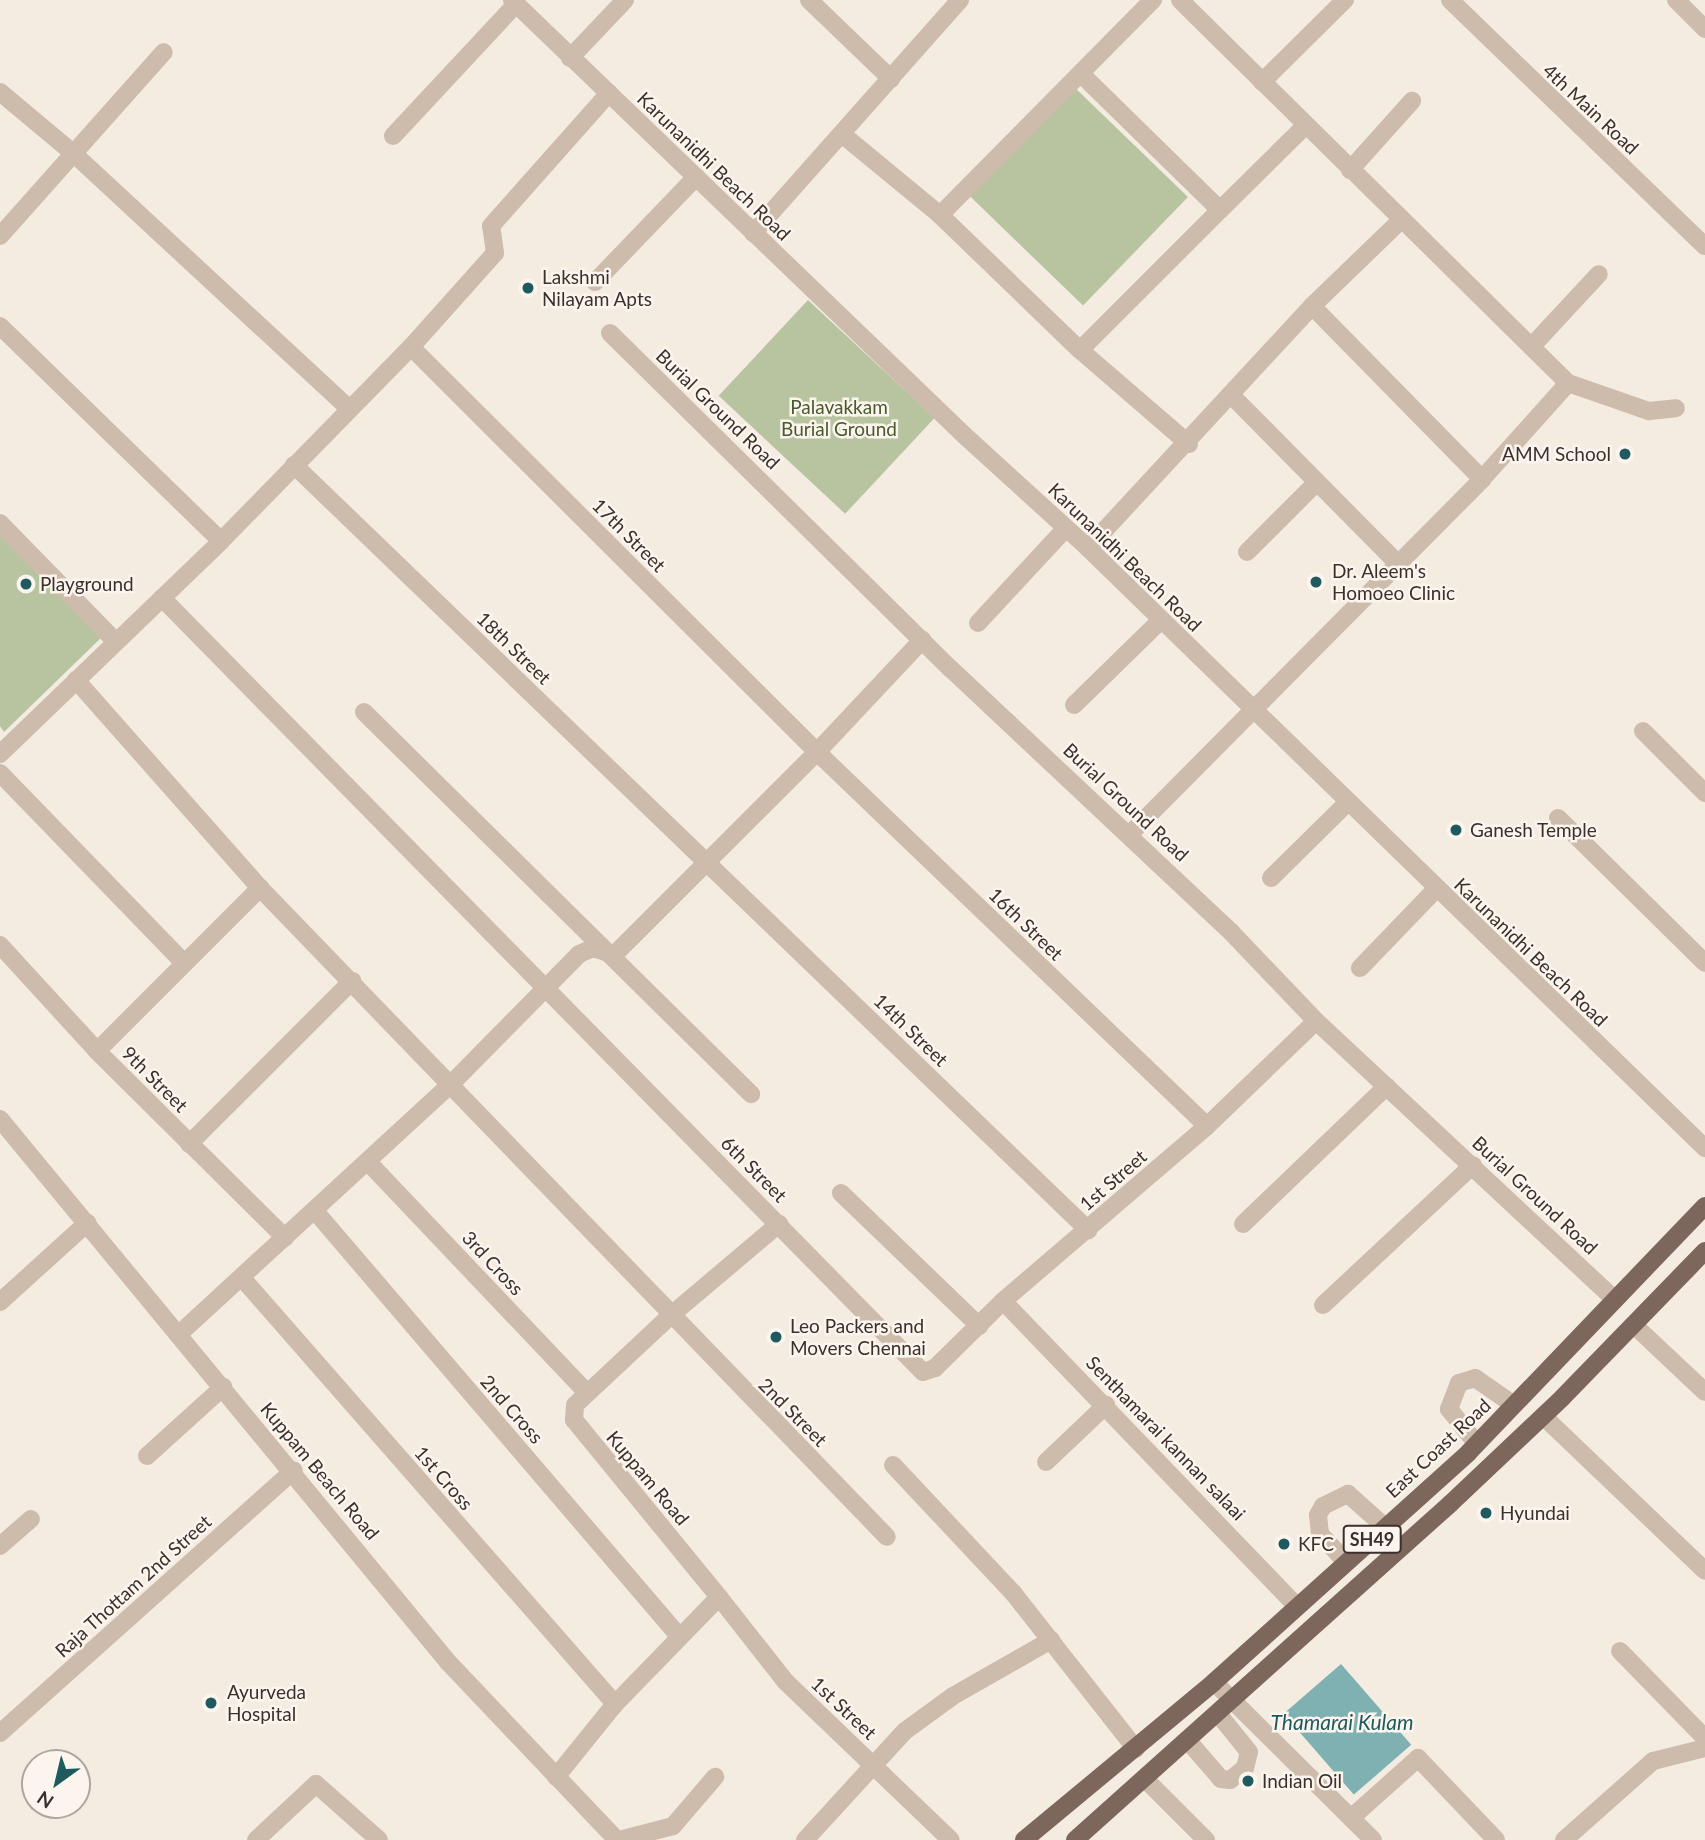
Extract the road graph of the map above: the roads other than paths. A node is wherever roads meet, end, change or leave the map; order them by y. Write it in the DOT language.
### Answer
graph roads {
  1 [pos="625,0"];
  2 [pos="809,0"];
  3 [pos="960,0"];
  4 [pos="1153,0"];
  5 [pos="1180,0"];
  6 [pos="1345,0"];
  7 [pos="1451,0"];
  8 [pos="1676,0"];
  9 [pos="514,2"];
  10 [pos="1705,29"];
  11 [pos="164,52"];
  12 [pos="570,58"];
  13 [pos="1081,74"];
  14 [pos="891,79"];
  15 [pos="1262,82"];
  16 [pos="0,92"];
  17 [pos="609,93"];
  18 [pos="1412,102"];
  19 [pos="1305,126"];
  20 [pos="843,135"];
  21 [pos="393,136"];
  22 [pos="73,153"];
  23 [pos="1350,170"];
  24 [pos="696,177"];
  25 [pos="1220,210"];
  26 [pos="940,215"];
  27 [pos="1401,220"];
  28 [pos="753,233"];
  29 [pos="0,236"];
  30 [pos="1705,246"];
  31 [pos="1599,274"];
  32 [pos="595,282"];
  33 [pos="1312,306"];
  34 [pos="0,326"];
  35 [pos="610,333"];
  36 [pos="1532,346"];
  37 [pos="411,347"];
  38 [pos="1080,350"];
  39 [pos="1568,383"];
  40 [pos="1233,397"];
  41 [pos="1676,408"];
  42 [pos="349,409"];
  43 [pos="1189,444"];
  44 [pos="294,465"];
  45 [pos="1482,480"];
  46 [pos="1317,482"];
  47 [pos="0,523"];
  48 [pos="1066,528"];
  49 [pos="221,541"];
  50 [pos="1088,548"];
  51 [pos="1247,552"];
  52 [pos="1396,562"];
  53 [pos="162,598"];
  54 [pos="1161,620"];
  55 [pos="978,623"];
  56 [pos="922,640"];
  57 [pos="116,642"];
  58 [pos="76,680"];
  59 [pos="1073,705"];
  60 [pos="1252,710"];
  61 [pos="364,712"];
  62 [pos="1643,731"];
  63 [pos="1,752"];
  64 [pos="817,752"];
  65 [pos="0,773"];
  66 [pos="1705,793"];
  67 [pos="1349,802"];
  68 [pos="1558,818"];
  69 [pos="1136,827"];
  70 [pos="706,861"];
  71 [pos="1270,878"];
  72 [pos="260,888"];
  73 [pos="1436,890"];
  74 [pos="0,945"];
  75 [pos="614,955"];
  76 [pos="183,962"];
  77 [pos="1705,963"];
  78 [pos="1360,968"];
  79 [pos="352,981"];
  80 [pos="546,988"];
  81 [pos="1316,1021"];
  82 [pos="97,1051"];
  83 [pos="451,1084"];
  84 [pos="1387,1086"];
  85 [pos="751,1094"];
  86 [pos="0,1119"];
  87 [pos="1207,1126"];
  88 [pos="189,1144"];
  89 [pos="1705,1148"];
  90 [pos="369,1162"];
  91 [pos="1473,1165"];
  92 [pos="842,1193"];
  93 [pos="1705,1206"];
  94 [pos="315,1211"];
  95 [pos="87,1223"];
  96 [pos="779,1224"];
  97 [pos="1243,1224"];
  98 [pos="1087,1230"];
  99 [pos="285,1238"];
  100 [pos="1705,1251"];
  101 [pos="243,1279"];
  102 [pos="1615,1300"];
  103 [pos="1003,1301"];
  104 [pos="0,1302"];
  105 [pos="1323,1305"];
  106 [pos="670,1316"];
  107 [pos="979,1326"];
  108 [pos="1635,1326"];
  109 [pos="178,1335"];
  110 [pos="935,1368"];
  111 [pos="222,1387"];
  112 [pos="1705,1392"];
  113 [pos="587,1393"];
  114 [pos="1106,1405"];
  115 [pos="1514,1405"];
  116 [pos="1543,1416"];
  117 [pos="1477,1444"];
  118 [pos="147,1456"];
  119 [pos="1046,1462"];
  120 [pos="893,1465"];
  121 [pos="294,1470"];
  122 [pos="31,1519"];
  123 [pos="1385,1527"];
  124 [pos="887,1536"];
  125 [pos="0,1546"];
  126 [pos="1346,1562"];
  127 [pos="1705,1571"];
  128 [pos="719,1597"];
  129 [pos="1297,1606"];
  130 [pos="678,1635"];
  131 [pos="1051,1640"];
  132 [pos="1620,1651"];
  133 [pos="1214,1682"];
  134 [pos="615,1704"];
  135 [pos="1225,1709"];
  136 [pos="0,1733"];
  137 [pos="1705,1738"];
  138 [pos="1189,1742"];
  139 [pos="1705,1748"];
  140 [pos="1136,1749"];
  141 [pos="872,1762"];
  142 [pos="556,1777"];
  143 [pos="715,1777"];
  144 [pos="1146,1780"];
  145 [pos="1351,1818"];
  146 [pos="256,1840"];
  147 [pos="379,1840"];
  148 [pos="618,1840"];
  149 [pos="805,1840"];
  150 [pos="951,1840"];
  151 [pos="1024,1840"];
  152 [pos="1075,1840"];
  153 [pos="1206,1840"];
  154 [pos="1373,1840"];
  155 [pos="1496,1840"];
  156 [pos="1564,1840"];
  1 -- 12 [label="street"];
  2 -- 14 [label="street"];
  3 -- 14 [label="street"];
  4 -- 13 [label="street"];
  5 -- 15 [label="street"];
  6 -- 15 [label="street"];
  7 -- 30 [label="street, 4th Main Road"];
  8 -- 10 [label="street"];
  9 -- 12 [label="street, Karunanidhi Beach Road"];
  9 -- 21 [label="street"];
  11 -- 22 [label="street"];
  12 -- 17 [label="street, Karunanidhi Beach Road"];
  13 -- 25 [label="street"];
  13 -- 26 [label="street"];
  14 -- 20 [label="street"];
  15 -- 19 [label="street"];
  16 -- 22 [label="street"];
  17 -- 24 [label="street, Karunanidhi Beach Road"];
  17 -- 37 [label="street"];
  18 -- 23 [label="street"];
  19 -- 23 [label="street"];
  19 -- 25 [label="street"];
  20 -- 26 [label="street"];
  20 -- 28 [label="street"];
  22 -- 29 [label="street"];
  22 -- 42 [label="street"];
  23 -- 27 [label="street"];
  24 -- 28 [label="street, Karunanidhi Beach Road"];
  24 -- 32 [label="street"];
  25 -- 38 [label="street"];
  26 -- 38 [label="street"];
  27 -- 33 [label="street"];
  27 -- 36 [label="street"];
  28 -- 48 [label="street, Karunanidhi Beach Road"];
  31 -- 36 [label="street"];
  33 -- 40 [label="street"];
  33 -- 45 [label="street"];
  34 -- 49 [label="street"];
  35 -- 56 [label="street, Burial Ground Road"];
  36 -- 39 [label="street"];
  37 -- 42 [label="street"];
  37 -- 64 [label="street, 17th Street"];
  38 -- 43 [label="street"];
  39 -- 41 [label="street"];
  39 -- 45 [label="street"];
  40 -- 43 [label="street"];
  40 -- 46 [label="street"];
  42 -- 44 [label="street"];
  43 -- 50 [label="street"];
  44 -- 49 [label="street"];
  44 -- 70 [label="street, 18th Street"];
  45 -- 52 [label="street"];
  46 -- 51 [label="street"];
  46 -- 52 [label="street"];
  47 -- 57 [label="street"];
  48 -- 50 [label="street, Karunanidhi Beach Road"];
  48 -- 55 [label="street"];
  49 -- 53 [label="street"];
  50 -- 54 [label="street, Karunanidhi Beach Road"];
  52 -- 60 [label="street"];
  53 -- 57 [label="street"];
  53 -- 80 [label="street, 6th Street"];
  54 -- 59 [label="street"];
  54 -- 60 [label="street, Karunanidhi Beach Road"];
  56 -- 64 [label="street"];
  56 -- 69 [label="street, Burial Ground Road"];
  57 -- 58 [label="street"];
  58 -- 63 [label="street"];
  58 -- 72 [label="street, 2nd Street"];
  60 -- 67 [label="street, Karunanidhi Beach Road"];
  60 -- 69 [label="street"];
  61 -- 75 [label="street"];
  62 -- 66 [label="street"];
  64 -- 70 [label="street"];
  64 -- 87 [label="street, 16th Street"];
  65 -- 76 [label="street"];
  67 -- 71 [label="street"];
  67 -- 73 [label="street, Karunanidhi Beach Road"];
  68 -- 77 [label="street"];
  69 -- 81 [label="street, Burial Ground Road"];
  70 -- 75 [label="street"];
  70 -- 98 [label="street, 14th Street"];
  72 -- 76 [label="street"];
  72 -- 79 [label="street, 2nd Street"];
  73 -- 78 [label="street"];
  73 -- 89 [label="street, Karunanidhi Beach Road"];
  74 -- 82 [label="street, 9th Street"];
  75 -- 80 [label="street"];
  75 -- 85 [label="street"];
  76 -- 82 [label="street"];
  79 -- 83 [label="street, 2nd Street"];
  79 -- 88 [label="street"];
  80 -- 83 [label="street"];
  80 -- 96 [label="street, 6th Street"];
  81 -- 84 [label="street, Burial Ground Road"];
  81 -- 87 [label="street, 1st Street"];
  82 -- 88 [label="street, 9th Street"];
  83 -- 90 [label="street"];
  83 -- 106 [label="street, 2nd Street"];
  84 -- 91 [label="street, Burial Ground Road"];
  84 -- 97 [label="street"];
  86 -- 95 [label="street, Kuppam Beach Road"];
  87 -- 98 [label="street, 1st Street"];
  88 -- 99 [label="street, 9th Street"];
  90 -- 94 [label="street"];
  90 -- 113 [label="street, 3rd Cross"];
  91 -- 102 [label="street, Burial Ground Road"];
  91 -- 105 [label="street"];
  92 -- 107 [label="street"];
  93 -- 102 [label="main road, East Coast Road / SH49"];
  94 -- 99 [label="street"];
  94 -- 130 [label="street, 2nd Cross"];
  95 -- 104 [label="street"];
  95 -- 109 [label="street, Kuppam Beach Road"];
  96 -- 106 [label="street, Kuppam Road"];
  96 -- 110 [label="street, 6th Street"];
  98 -- 103 [label="street, 1st Street"];
  99 -- 101 [label="street"];
  100 -- 108 [label="main road, SH49"];
  101 -- 109 [label="street"];
  101 -- 134 [label="street, 1st Cross"];
  102 -- 115 [label="main road, East Coast Road / SH49"];
  103 -- 107 [label="street, 1st Street"];
  103 -- 114 [label="street, Senthamarai kannan salaai"];
  106 -- 113 [label="street, Kuppam Road"];
  106 -- 124 [label="street, 2nd Street"];
  107 -- 110 [label="street, 1st Street"];
  108 -- 112 [label="street"];
  108 -- 116 [label="main road, SH49"];
  109 -- 111 [label="street, Kuppam Beach Road"];
  111 -- 118 [label="street"];
  111 -- 121 [label="street, Kuppam Beach Road"];
  113 -- 128 [label="street, Kuppam Road"];
  114 -- 119 [label="street"];
  114 -- 129 [label="street, Senthamarai kannan salaai"];
  115 -- 117 [label="main road, East Coast Road / SH49"];
  115 -- 117 [label="street"];
  116 -- 127 [label="street"];
  116 -- 135 [label="main road, SH49"];
  117 -- 123 [label="main road, East Coast Road / SH49"];
  120 -- 131 [label="street"];
  121 -- 136 [label="street, Raja Thottam 2nd Street"];
  121 -- 142 [label="street, Kuppam Beach Road"];
  122 -- 125 [label="street"];
  123 -- 126 [label="main road, East Coast Road / SH49"];
  123 -- 126 [label="street"];
  126 -- 129 [label="main road, East Coast Road / SH49"];
  128 -- 130 [label="street"];
  128 -- 141 [label="street, 1st Street"];
  129 -- 133 [label="main road, East Coast Road / SH49"];
  130 -- 134 [label="street"];
  131 -- 140 [label="street"];
  131 -- 141 [label="street"];
  132 -- 137 [label="street"];
  133 -- 135 [label="street"];
  133 -- 140 [label="main road, East Coast Road / SH49"];
  134 -- 142 [label="street"];
  135 -- 138 [label="main road, SH49"];
  135 -- 138 [label="street"];
  135 -- 145 [label="street"];
  138 -- 144 [label="main road, SH49"];
  139 -- 156 [label="street"];
  140 -- 151 [label="main road, East Coast Road / SH49"];
  141 -- 149 [label="street"];
  141 -- 150 [label="street, 1st Street"];
  142 -- 148 [label="street, Kuppam Beach Road"];
  143 -- 148 [label="street"];
  144 -- 152 [label="main road, SH49"];
  144 -- 153 [label="street"];
  145 -- 154 [label="street"];
  145 -- 155 [label="street"];
  146 -- 147 [label="street"];
}
